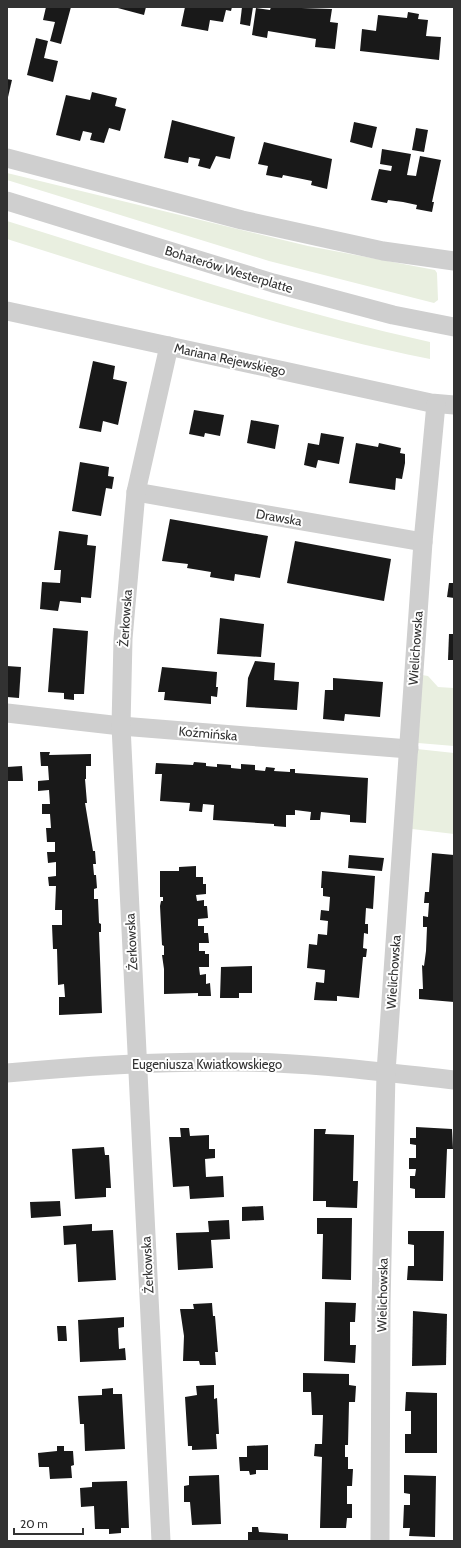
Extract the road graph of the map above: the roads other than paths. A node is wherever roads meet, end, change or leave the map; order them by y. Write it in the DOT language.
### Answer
graph roads {
  1 [pos="7,158"];
  2 [pos="7,201"];
  3 [pos="454,261"];
  4 [pos="7,311"];
  5 [pos="454,327"];
  6 [pos="169,346"];
  7 [pos="445,404"];
  8 [pos="136,492"];
  9 [pos="422,542"];
  10 [pos="7,713"];
  11 [pos="121,726"];
  12 [pos="409,749"];
  13 [pos="136,1064"];
  14 [pos="386,1072"];
  15 [pos="7,1073"];
  16 [pos="454,1080"];
  17 [pos="161,1541"];
  18 [pos="380,1541"];
  1 -- 3 [label="street"];
  2 -- 5 [label="street, Bohaterów Westerplatte"];
  4 -- 6 [label="street, Mariana Rejewskiego"];
  6 -- 7 [label="street, Mariana Rejewskiego"];
  6 -- 8 [label="street, Żerkowska"];
  7 -- 9 [label="street, Wielichowska"];
  8 -- 9 [label="street, Drawska"];
  8 -- 11 [label="street, Żerkowska"];
  9 -- 12 [label="street, Wielichowska"];
  10 -- 11 [label="street, Koźmińska"];
  11 -- 12 [label="street, Koźmińska"];
  11 -- 13 [label="street, Żerkowska"];
  12 -- 14 [label="street, Wielichowska"];
  13 -- 14 [label="street, Eugeniusza Kwiatkowskiego"];
  13 -- 15 [label="street, Eugeniusza Kwiatkowskiego"];
  13 -- 17 [label="street, Żerkowska"];
  14 -- 16 [label="street, Eugeniusza Kwiatkowskiego"];
  14 -- 18 [label="street, Wielichowska"];
}
